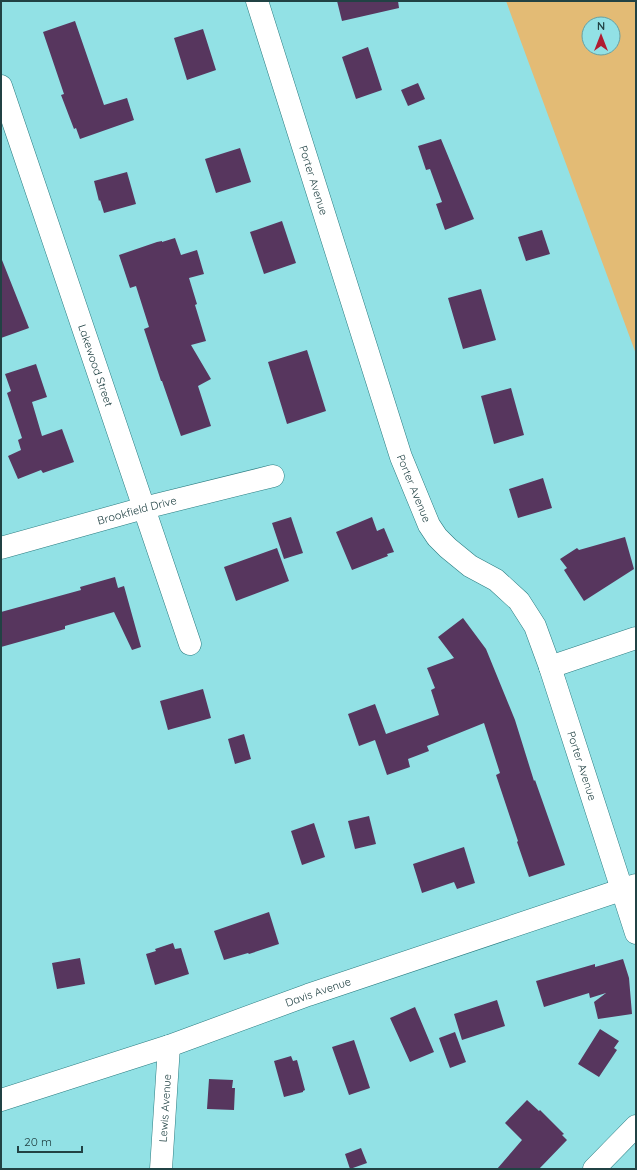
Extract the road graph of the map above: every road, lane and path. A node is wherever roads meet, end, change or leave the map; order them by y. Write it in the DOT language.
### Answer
graph roads {
  1 [pos="257,1"];
  2 [pos="1,86"];
  3 [pos="273,476"];
  4 [pos="144,508"];
  5 [pos="1,548"];
  6 [pos="636,638"];
  7 [pos="190,644"];
  8 [pos="550,667"];
  9 [pos="629,887"];
  10 [pos="636,933"];
  11 [pos="169,1046"];
  12 [pos="1,1100"];
  13 [pos="636,1126"];
  14 [pos="161,1169"];
  15 [pos="594,1169"];
  1 -- 8 [label="street, Porter Avenue"];
  2 -- 4 [label="street, Lakewood Street"];
  3 -- 4 [label="street, Brookfield Drive"];
  4 -- 5 [label="street, Brookfield Drive"];
  4 -- 7 [label="street, Lakewood Street"];
  6 -- 8 [label="street"];
  8 -- 9 [label="street, Porter Avenue"];
  9 -- 10 [label="street, Porter Avenue"];
  9 -- 11 [label="street, Davis Avenue"];
  11 -- 12 [label="street, Davis Avenue"];
  11 -- 14 [label="street, Lewis Avenue"];
  13 -- 15 [label="street"];
}
